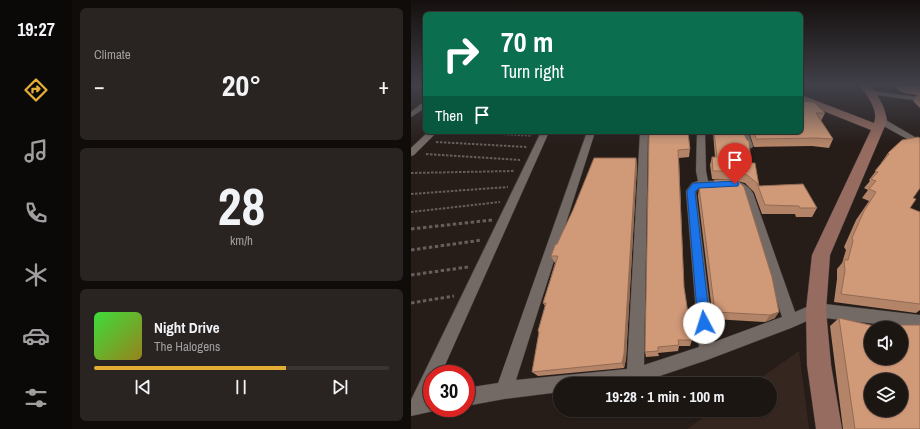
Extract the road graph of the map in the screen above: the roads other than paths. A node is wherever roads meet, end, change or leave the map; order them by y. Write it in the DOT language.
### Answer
graph roads {
  1 [pos="820,105"];
  2 [pos="877,105"];
  3 [pos="423,106"];
  4 [pos="411,115"];
  5 [pos="879,125"];
  6 [pos="431,134"];
  7 [pos="544,134"];
  8 [pos="590,134"];
  9 [pos="644,134"];
  10 [pos="701,134"];
  11 [pos="745,134"];
  12 [pos="920,143"];
  13 [pos="749,146"];
  14 [pos="411,153"];
  15 [pos="705,184"];
  16 [pos="816,310"];
  17 [pos="791,322"];
  18 [pos="920,322"];
  19 [pos="707,352"];
  20 [pos="437,365"];
  21 [pos="635,376"];
  22 [pos="626,377"];
  23 [pos="553,385"];
  24 [pos="503,390"];
  25 [pos="475,396"];
  26 [pos="829,429"];
  1 -- 5 [label="main road"];
  2 -- 5 [label="main road"];
  3 -- 4 [label="street"];
  5 -- 12 [label="street"];
  5 -- 16 [label="main road"];
  6 -- 14 [label="street"];
  7 -- 20 [label="street"];
  8 -- 24 [label="street"];
  9 -- 21 [label="street"];
  10 -- 15 [label="street"];
  11 -- 13 [label="street"];
  15 -- 17 [label="street"];
  15 -- 19 [label="street"];
  16 -- 17 [label="street"];
  16 -- 18 [label="street"];
  16 -- 26 [label="main road"];
  17 -- 19 [label="street"];
  19 -- 21 [label="street"];
  21 -- 22 [label="street"];
  23 -- 24 [label="street"];
  24 -- 25 [label="street"];
}
